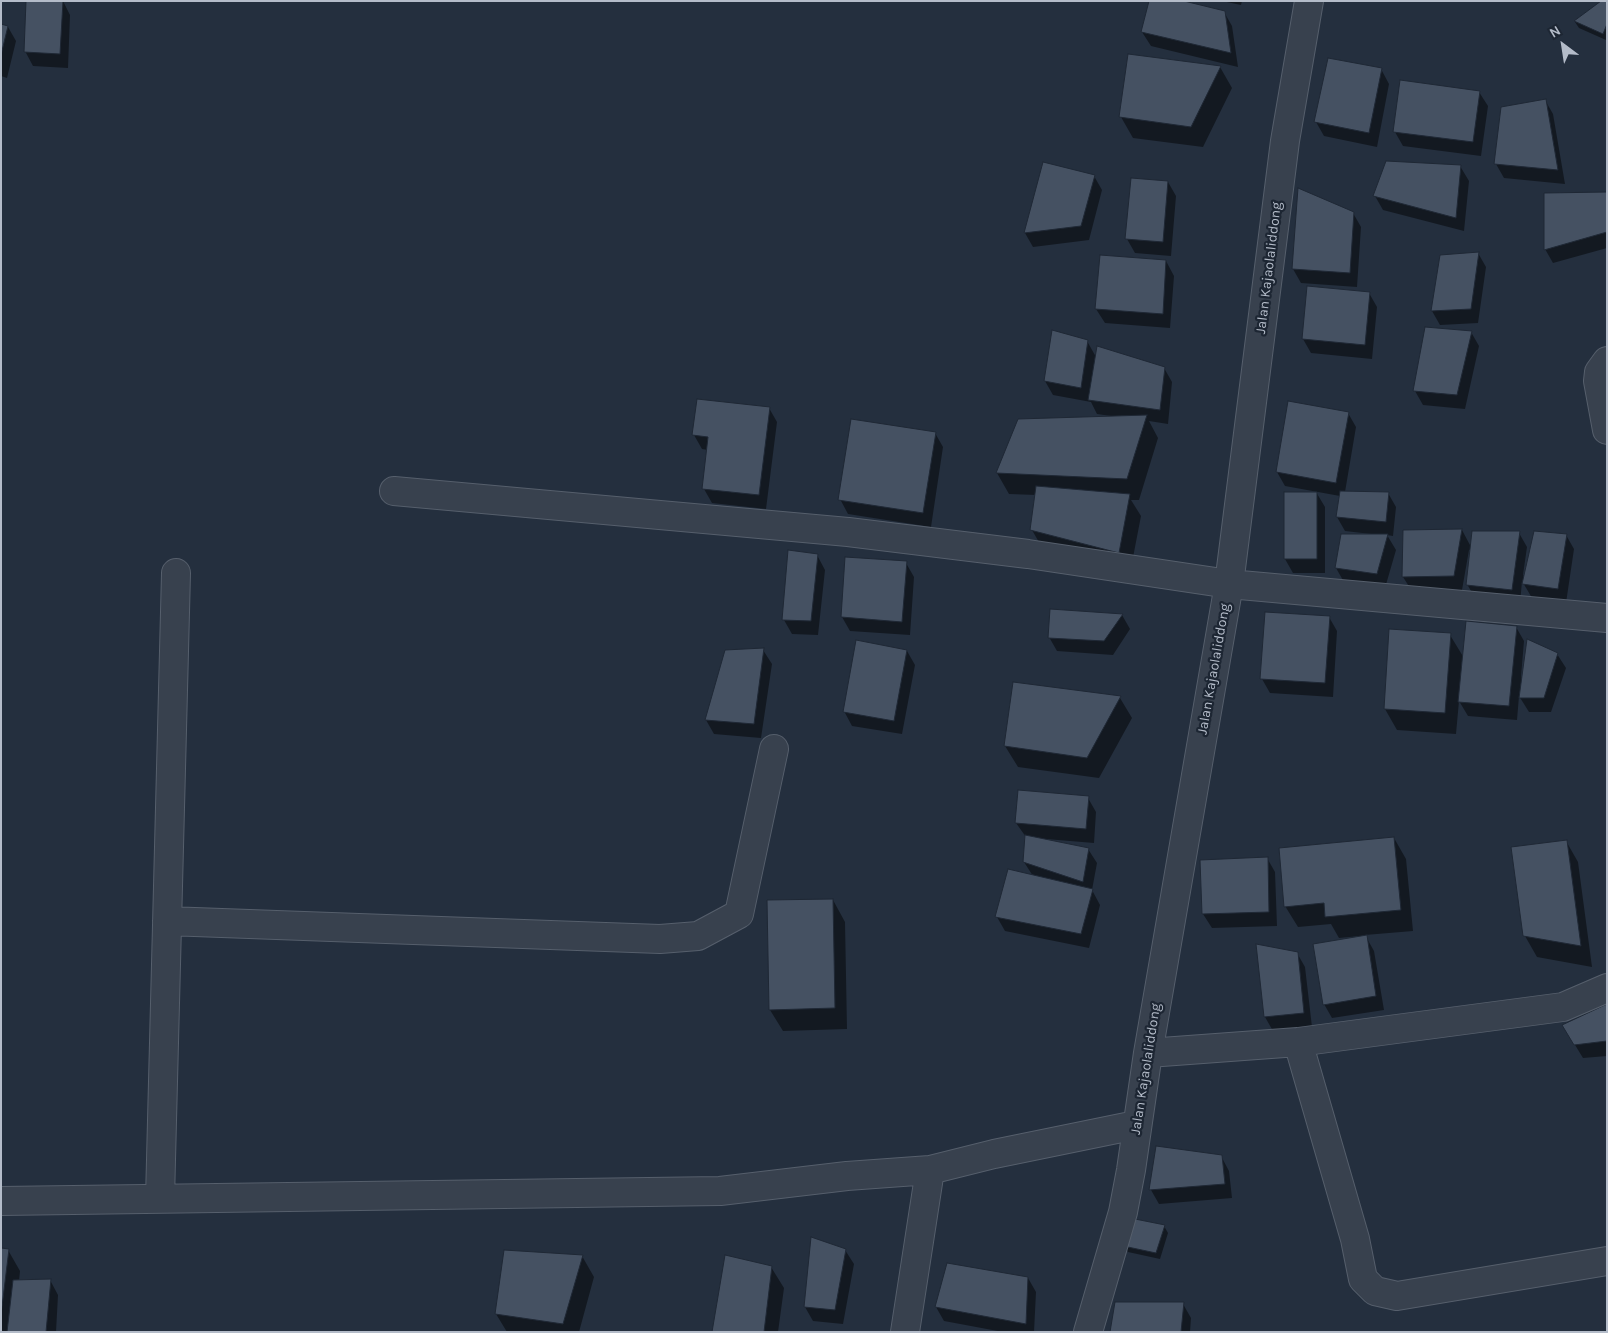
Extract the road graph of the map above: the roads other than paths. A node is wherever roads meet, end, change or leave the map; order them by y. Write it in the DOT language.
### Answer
graph roads {
  1 [pos="1309,1"];
  2 [pos="1607,361"];
  3 [pos="1607,430"];
  4 [pos="394,490"];
  5 [pos="176,573"];
  6 [pos="1229,584"];
  7 [pos="1607,618"];
  8 [pos="774,749"];
  9 [pos="167,921"];
  10 [pos="1607,988"];
  11 [pos="1298,1042"];
  12 [pos="1148,1054"];
  13 [pos="1136,1125"];
  14 [pos="930,1170"];
  15 [pos="160,1199"];
  16 [pos="1,1201"];
  17 [pos="1607,1261"];
  18 [pos="905,1332"];
  19 [pos="1088,1332"];
  1 -- 6 [label="street, Jalan Kajaolaliddong"];
  2 -- 3 [label="street"];
  4 -- 6 [label="street"];
  5 -- 9 [label="street"];
  6 -- 7 [label="street"];
  6 -- 12 [label="street, Jalan Kajaolaliddong"];
  8 -- 9 [label="street"];
  9 -- 15 [label="street"];
  10 -- 11 [label="street"];
  11 -- 12 [label="street"];
  11 -- 17 [label="street"];
  12 -- 13 [label="street, Jalan Kajaolaliddong"];
  13 -- 14 [label="street"];
  13 -- 19 [label="street, Jalan Kajaolaliddong"];
  14 -- 15 [label="street"];
  14 -- 18 [label="street"];
  15 -- 16 [label="street"];
}
